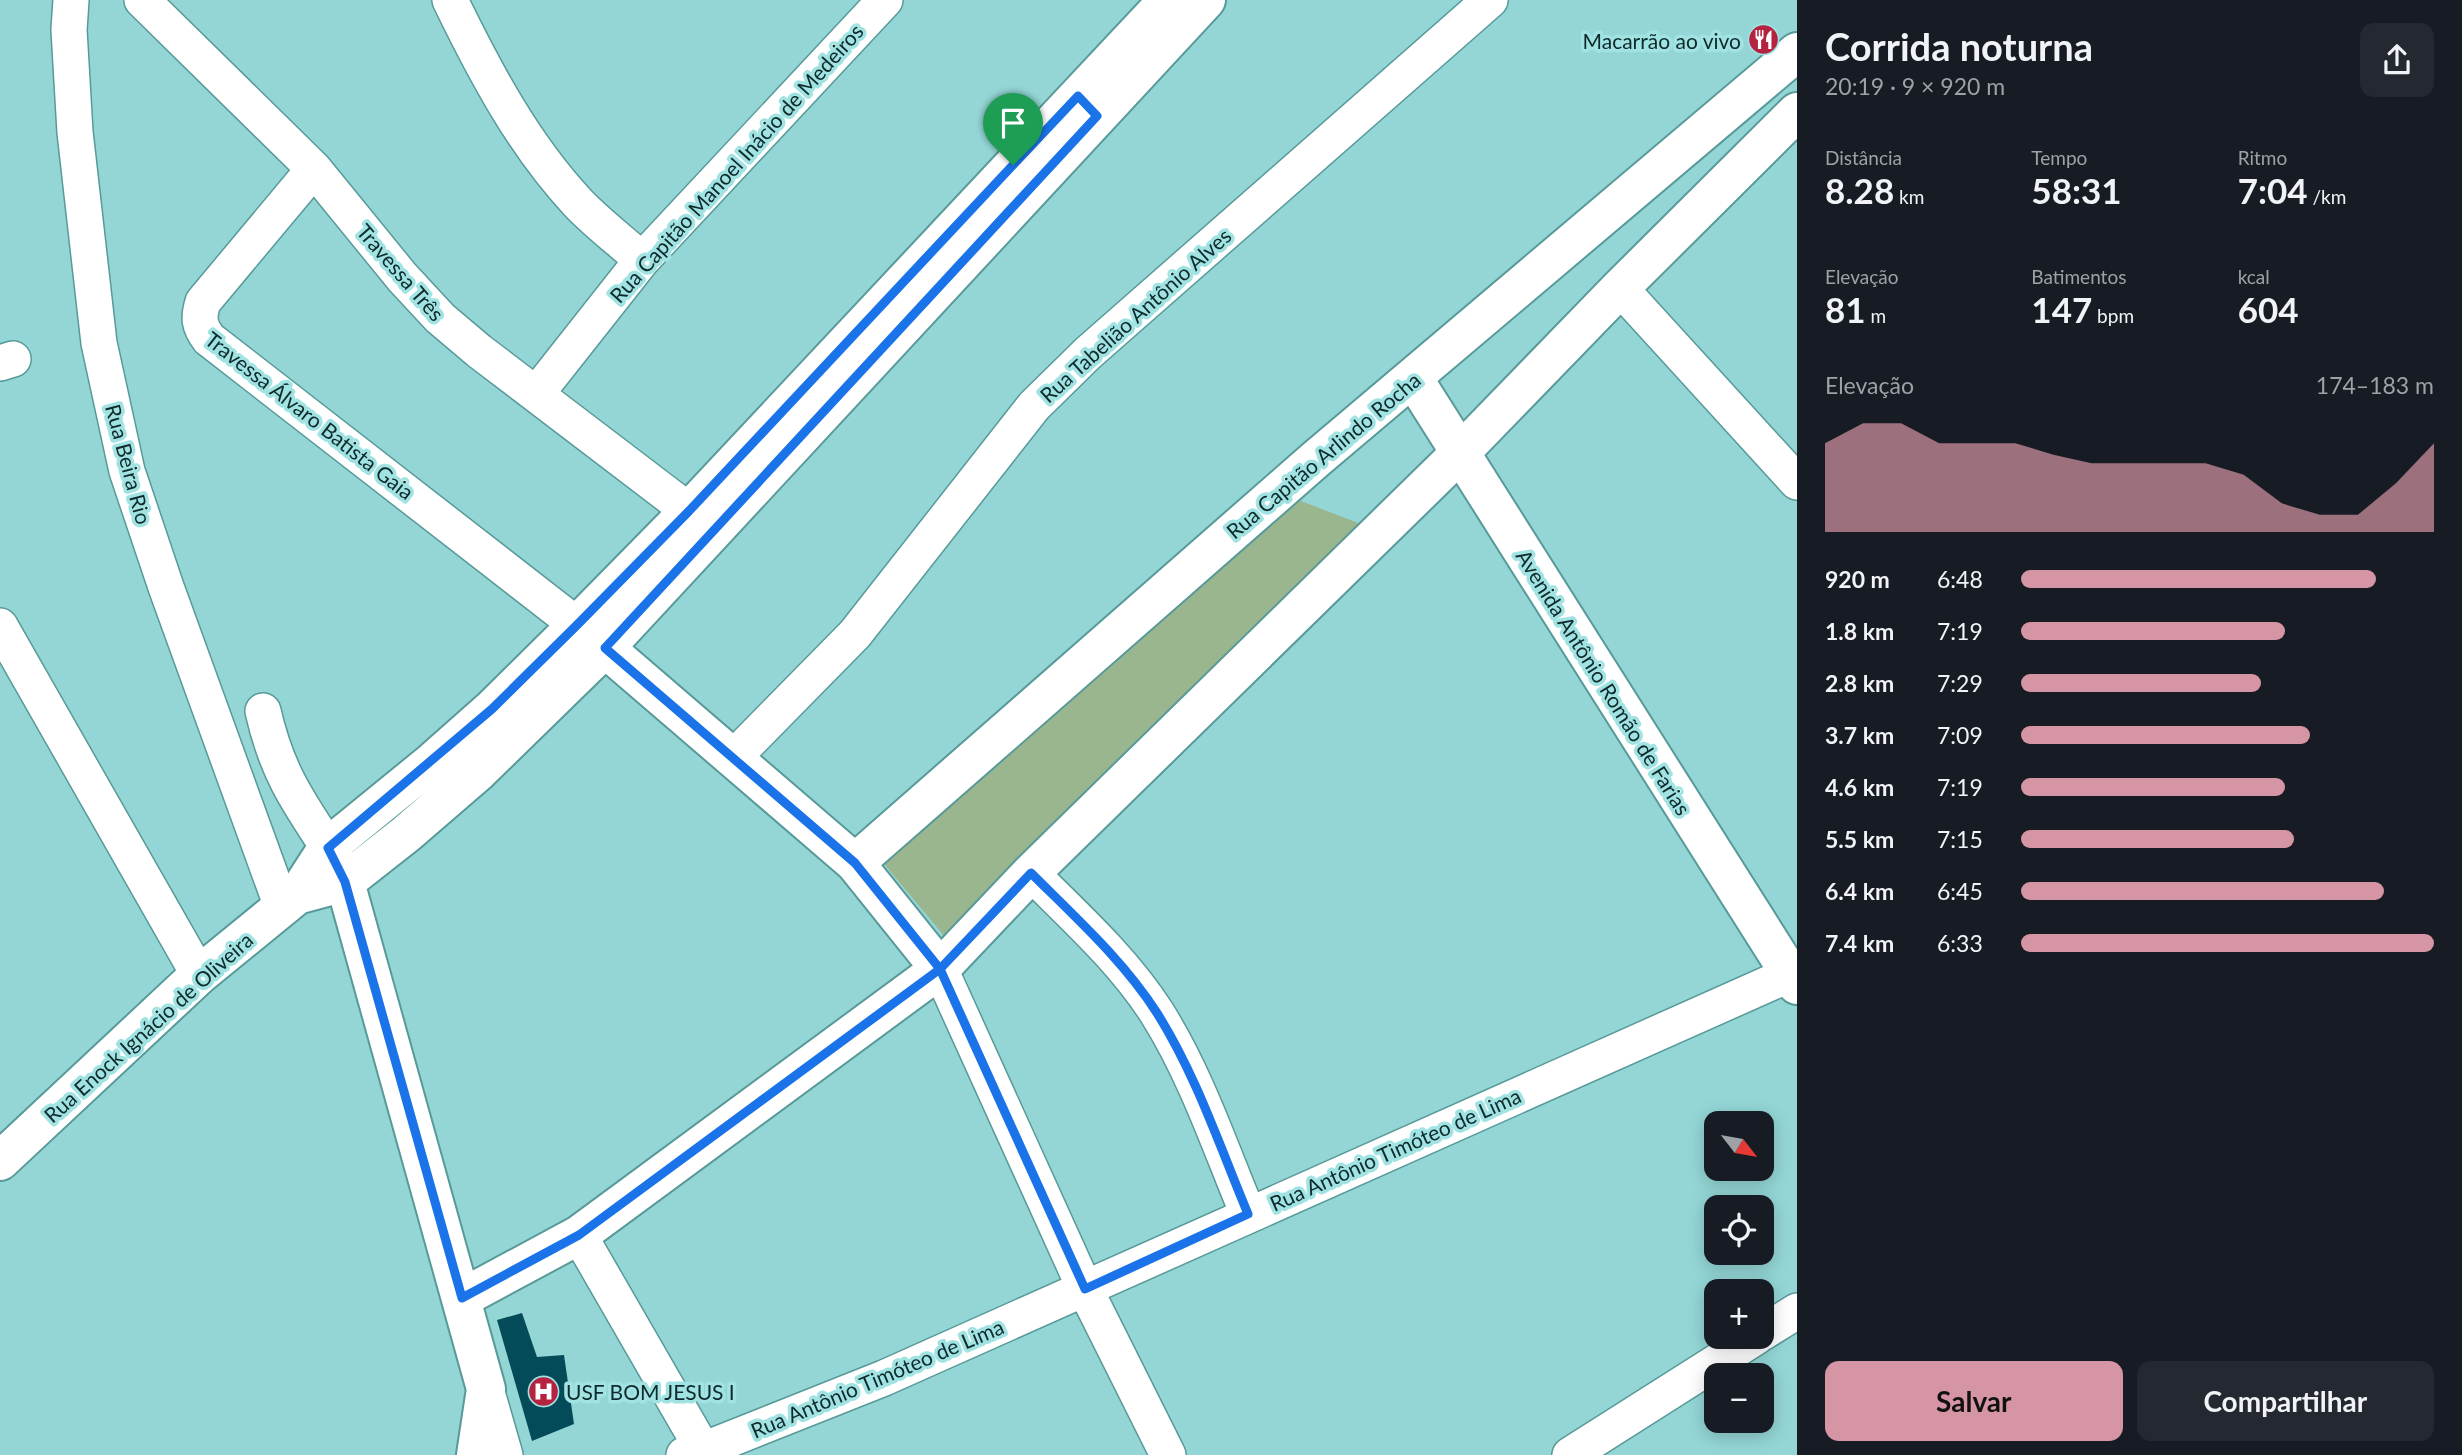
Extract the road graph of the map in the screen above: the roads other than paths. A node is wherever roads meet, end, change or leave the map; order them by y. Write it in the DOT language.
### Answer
graph roads {
  1 [pos="71,0"];
  2 [pos="142,0"];
  3 [pos="450,0"];
  4 [pos="885,0"];
  5 [pos="1168,0"];
  6 [pos="1206,0"];
  7 [pos="1490,0"];
  8 [pos="1797,52"];
  9 [pos="1087,106"];
  10 [pos="1797,112"];
  11 [pos="314,169"];
  12 [pos="642,260"];
  13 [pos="1620,288"];
  14 [pos="1413,378"];
  15 [pos="537,393"];
  16 [pos="1459,454"];
  17 [pos="1797,482"];
  18 [pos="689,511"];
  19 [pos="0,626"];
  20 [pos="591,636"];
  21 [pos="263,711"];
  22 [pos="733,759"];
  23 [pos="328,848"];
  24 [pos="855,863"];
  25 [pos="1031,873"];
  26 [pos="345,882"];
  27 [pos="289,901"];
  28 [pos="940,969"];
  29 [pos="199,975"];
  30 [pos="1795,977"];
  31 [pos="0,1161"];
  32 [pos="1248,1214"];
  33 [pos="579,1235"];
  34 [pos="1085,1289"];
  35 [pos="462,1298"];
  36 [pos="1797,1311"];
  37 [pos="1774,1325"];
  38 [pos="1737,1349"];
  39 [pos="486,1389"];
  40 [pos="693,1453"];
  41 [pos="476,1455"];
  42 [pos="505,1455"];
  43 [pos="1168,1455"];
  44 [pos="1570,1455"];
  1 -- 27 [label="street, Rua Beira Rio"];
  2 -- 11 [label="street, Travessa Três"];
  3 -- 12 [label="street"];
  4 -- 12 [label="street, Rua Capitão Manoel Inácio de Medeiros"];
  5 -- 9 [label="main road"];
  6 -- 9 [label="main road"];
  7 -- 22 [label="street, Rua Tabelião Antônio Alves"];
  8 -- 14 [label="main road, Rua Capitão Arlindo Rocha"];
  9 -- 18 [label="main road"];
  9 -- 20 [label="main road"];
  10 -- 13 [label="main road"];
  11 -- 15 [label="street, Travessa Três"];
  11 -- 20 [label="street, Travessa Álvaro Batista Gaia"];
  12 -- 15 [label="street, Rua Capitão Manoel Inácio de Medeiros"];
  13 -- 16 [label="main road"];
  13 -- 17 [label="street"];
  14 -- 16 [label="main road, Avenida Antônio Romão de Farias"];
  14 -- 24 [label="main road, Rua Capitão Arlindo Rocha"];
  15 -- 18 [label="street, Travessa Três"];
  16 -- 25 [label="main road"];
  16 -- 30 [label="main road, Avenida Antônio Romão de Farias"];
  18 -- 20 [label="main road"];
  19 -- 29 [label="street"];
  20 -- 22 [label="main road"];
  20 -- 23 [label="main road"];
  20 -- 26 [label="main road"];
  21 -- 23 [label="street"];
  22 -- 24 [label="main road"];
  23 -- 26 [label="main road"];
  23 -- 27 [label="main road"];
  24 -- 28 [label="main road"];
  25 -- 28 [label="main road"];
  25 -- 32 [label="street"];
  26 -- 27 [label="main road"];
  26 -- 35 [label="main road"];
  27 -- 29 [label="main road, Rua Enock Ignácio de Oliveira"];
  28 -- 33 [label="main road"];
  28 -- 34 [label="street"];
  29 -- 31 [label="main road, Rua Enock Ignácio de Oliveira"];
  30 -- 32 [label="street, Rua Antônio Timóteo de Lima"];
  32 -- 34 [label="street, Rua Antônio Timóteo de Lima"];
  33 -- 35 [label="main road"];
  33 -- 40 [label="street"];
  34 -- 40 [label="street, Rua Antônio Timóteo de Lima"];
  34 -- 43 [label="street"];
  35 -- 39 [label="main road"];
  36 -- 37 [label="street"];
  38 -- 44 [label="street"];
  39 -- 41 [label="main road"];
  39 -- 42 [label="street"];
}
